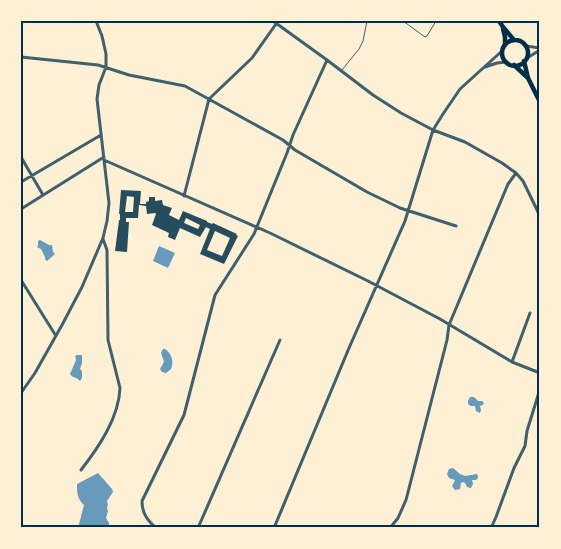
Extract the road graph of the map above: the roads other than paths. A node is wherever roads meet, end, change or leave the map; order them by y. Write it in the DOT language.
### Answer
graph roads {
  1 [pos="96,21"];
  2 [pos="367,21"];
  3 [pos="403,21"];
  4 [pos="436,21"];
  5 [pos="499,21"];
  6 [pos="275,22"];
  7 [pos="503,27"];
  8 [pos="514,40"];
  9 [pos="505,45"];
  10 [pos="526,46"];
  11 [pos="540,49"];
  12 [pos="502,50"];
  13 [pos="21,58"];
  14 [pos="327,60"];
  15 [pos="525,60"];
  16 [pos="507,62"];
  17 [pos="514,66"];
  18 [pos="106,67"];
  19 [pos="484,67"];
  20 [pos="341,70"];
  21 [pos="528,78"];
  22 [pos="210,99"];
  23 [pos="540,102"];
  24 [pos="433,130"];
  25 [pos="100,135"];
  26 [pos="290,145"];
  27 [pos="21,157"];
  28 [pos="104,158"];
  29 [pos="516,173"];
  30 [pos="32,175"];
  31 [pos="21,182"];
  32 [pos="43,195"];
  33 [pos="184,196"];
  34 [pos="21,209"];
  35 [pos="408,211"];
  36 [pos="540,216"];
  37 [pos="456,226"];
  38 [pos="257,227"];
  39 [pos="103,238"];
  40 [pos="21,280"];
  41 [pos="377,286"];
  42 [pos="530,313"];
  43 [pos="449,325"];
  44 [pos="56,336"];
  45 [pos="280,340"];
  46 [pos="512,362"];
  47 [pos="540,372"];
  48 [pos="540,389"];
  49 [pos="22,390"];
  50 [pos="81,470"];
  51 [pos="156,528"];
  52 [pos="198,528"];
  53 [pos="274,528"];
  54 [pos="390,528"];
  55 [pos="491,528"];
  1 -- 18 [label="street"];
  2 -- 20 [label="lane"];
  3 -- 4 [label="lane"];
  5 -- 7 [label="main road"];
  6 -- 14 [label="street"];
  6 -- 22 [label="street"];
  7 -- 8 [label="main road"];
  7 -- 9 [label="main road"];
  8 -- 9 [label="main road"];
  8 -- 10 [label="main road"];
  9 -- 12 [label="main road"];
  10 -- 11 [label="street"];
  10 -- 15 [label="main road"];
  11 -- 15 [label="street"];
  12 -- 16 [label="main road"];
  12 -- 19 [label="street"];
  13 -- 18 [label="street"];
  14 -- 20 [label="street"];
  14 -- 26 [label="street"];
  15 -- 17 [label="main road"];
  15 -- 21 [label="main road"];
  16 -- 17 [label="main road"];
  16 -- 19 [label="street"];
  17 -- 21 [label="main road"];
  18 -- 22 [label="street"];
  18 -- 25 [label="street"];
  19 -- 24 [label="street"];
  20 -- 24 [label="street"];
  21 -- 23 [label="main road"];
  22 -- 26 [label="street"];
  22 -- 33 [label="street"];
  24 -- 29 [label="street"];
  24 -- 35 [label="street"];
  25 -- 28 [label="street"];
  25 -- 30 [label="street"];
  26 -- 35 [label="street"];
  26 -- 38 [label="street"];
  27 -- 30 [label="street"];
  28 -- 32 [label="street"];
  28 -- 33 [label="street"];
  28 -- 39 [label="street"];
  29 -- 36 [label="street"];
  29 -- 43 [label="street"];
  30 -- 31 [label="street"];
  30 -- 32 [label="street"];
  32 -- 34 [label="street"];
  33 -- 38 [label="street"];
  35 -- 37 [label="street"];
  35 -- 41 [label="street"];
  38 -- 41 [label="street"];
  38 -- 51 [label="street"];
  39 -- 44 [label="street"];
  39 -- 50 [label="street"];
  40 -- 44 [label="street"];
  41 -- 43 [label="street"];
  41 -- 53 [label="street"];
  42 -- 46 [label="street"];
  43 -- 46 [label="street"];
  43 -- 54 [label="street"];
  44 -- 49 [label="street"];
  45 -- 52 [label="street"];
  46 -- 47 [label="street"];
  48 -- 55 [label="street"];
}
